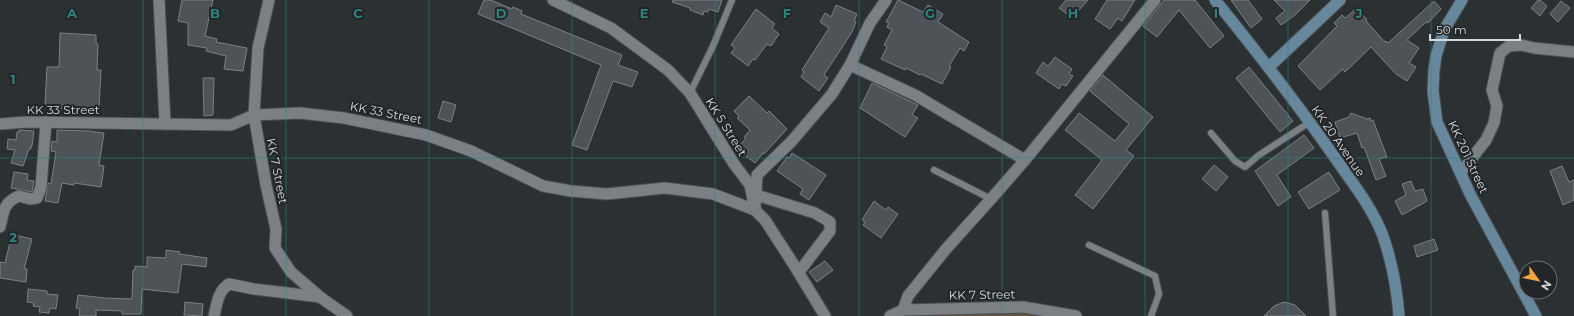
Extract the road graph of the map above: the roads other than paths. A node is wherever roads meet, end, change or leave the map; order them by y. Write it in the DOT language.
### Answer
graph roads {
  1 [pos="159,0"];
  2 [pos="269,0"];
  3 [pos="553,0"];
  4 [pos="732,0"];
  5 [pos="886,0"];
  6 [pos="1155,0"];
  7 [pos="1215,0"];
  8 [pos="1340,0"];
  9 [pos="1462,0"];
  10 [pos="1574,52"];
  11 [pos="850,65"];
  12 [pos="1269,67"];
  13 [pos="690,93"];
  14 [pos="254,115"];
  15 [pos="46,122"];
  16 [pos="1310,122"];
  17 [pos="165,123"];
  18 [pos="0,124"];
  19 [pos="1211,134"];
  20 [pos="1025,160"];
  21 [pos="934,170"];
  22 [pos="1461,172"];
  23 [pos="756,195"];
  24 [pos="991,199"];
  25 [pos="755,210"];
  26 [pos="1325,213"];
  27 [pos="0,227"];
  28 [pos="1089,245"];
  29 [pos="798,272"];
  30 [pos="320,297"];
  31 [pos="903,310"];
  32 [pos="214,316"];
  33 [pos="347,316"];
  34 [pos="825,316"];
  35 [pos="890,316"];
  36 [pos="1076,316"];
  37 [pos="1151,316"];
  38 [pos="1334,316"];
  39 [pos="1399,316"];
  40 [pos="1536,316"];
  1 -- 17 [label="street"];
  2 -- 14 [label="street, KK 7 Street"];
  3 -- 13 [label="street, KK 5 Street"];
  4 -- 13 [label="lane"];
  5 -- 11 [label="street"];
  6 -- 20 [label="street"];
  7 -- 12 [label="main road, KK 20 Avenue"];
  8 -- 12 [label="main road"];
  9 -- 22 [label="main road, KK 201 Street"];
  10 -- 22 [label="street"];
  11 -- 20 [label="street"];
  11 -- 23 [label="street"];
  12 -- 16 [label="main road, KK 20 Avenue"];
  13 -- 25 [label="street, KK 5 Street"];
  14 -- 17 [label="street, KK 33 Street"];
  14 -- 25 [label="street, KK 33 Street"];
  14 -- 30 [label="street, KK 7 Street"];
  15 -- 17 [label="street, KK 33 Street"];
  15 -- 18 [label="street, KK 33 Street"];
  15 -- 27 [label="street"];
  16 -- 19 [label="lane"];
  16 -- 39 [label="main road, KK 20 Avenue"];
  20 -- 24 [label="street"];
  21 -- 24 [label="lane"];
  22 -- 40 [label="main road, KK 201 Street"];
  23 -- 25 [label="street"];
  23 -- 29 [label="street"];
  24 -- 31 [label="street"];
  25 -- 29 [label="street"];
  26 -- 38 [label="lane"];
  28 -- 37 [label="lane"];
  29 -- 34 [label="street"];
  30 -- 32 [label="street"];
  30 -- 33 [label="street, KK 7 Street"];
  31 -- 35 [label="street, KK 7 Street"];
  31 -- 36 [label="street, KK 7 Street"];
}
